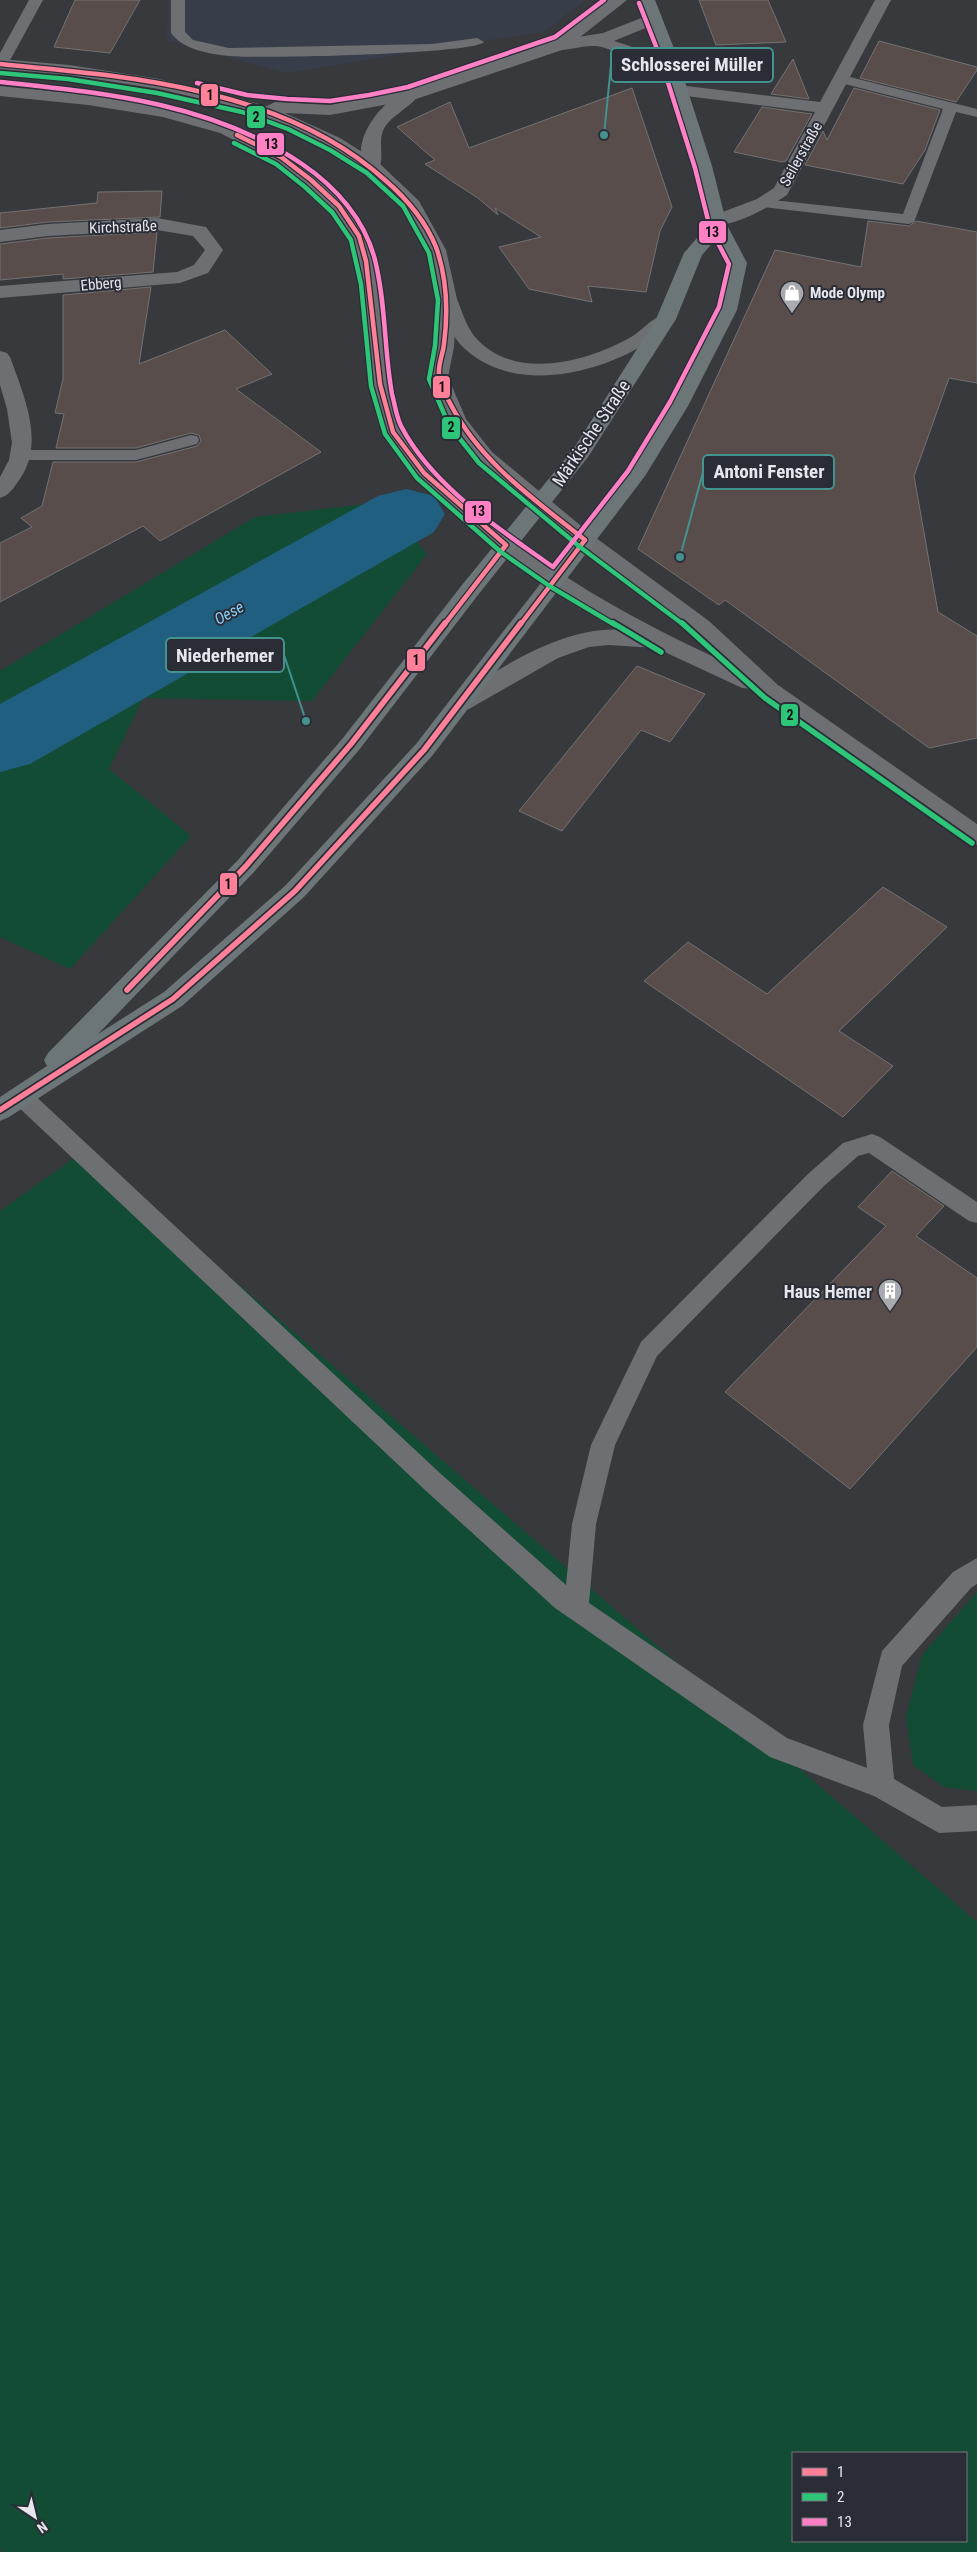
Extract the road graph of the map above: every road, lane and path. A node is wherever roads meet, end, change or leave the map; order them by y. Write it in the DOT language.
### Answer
graph roads {
  1 [pos="36,0"];
  2 [pos="178,0"];
  3 [pos="618,0"];
  4 [pos="647,0"];
  5 [pos="883,0"];
  6 [pos="654,18"];
  7 [pos="595,41"];
  8 [pos="477,42"];
  9 [pos="559,45"];
  10 [pos="0,65"];
  11 [pos="842,79"];
  12 [pos="676,84"];
  13 [pos="0,91"];
  14 [pos="410,95"];
  15 [pos="245,104"];
  16 [pos="951,106"];
  17 [pos="826,108"];
  18 [pos="977,113"];
  19 [pos="372,166"];
  20 [pos="763,204"];
  21 [pos="718,222"];
  22 [pos="0,236"];
  23 [pos="201,269"];
  24 [pos="0,292"];
  25 [pos="447,299"];
  26 [pos="666,319"];
  27 [pos="0,357"];
  28 [pos="191,440"];
  29 [pos="21,455"];
  30 [pos="0,492"];
  31 [pos="541,504"];
  32 [pos="585,540"];
  33 [pos="506,546"];
  34 [pos="555,579"];
  35 [pos="662,642"];
  36 [pos="770,691"];
  37 [pos="461,703"];
  38 [pos="977,836"];
  39 [pos="21,1096"];
  40 [pos="0,1110"];
  41 [pos="977,1214"];
  42 [pos="977,1570"];
  43 [pos="576,1608"];
  44 [pos="882,1786"];
  45 [pos="977,1818"];
  1 -- 10 [label="lane"];
  2 -- 8 [label="lane"];
  3 -- 9 [label="street"];
  4 -- 6 [label="main road"];
  5 -- 11 [label="street, Seilerstraße"];
  6 -- 7 [label="street"];
  6 -- 12 [label="main road"];
  7 -- 9 [label="street"];
  7 -- 12 [label="street"];
  9 -- 14 [label="street"];
  10 -- 15 [label="street"];
  11 -- 16 [label="lane"];
  11 -- 17 [label="street, Seilerstraße"];
  12 -- 17 [label="street, Seilerstraße"];
  12 -- 21 [label="main road"];
  13 -- 33 [label="street"];
  14 -- 15 [label="street"];
  14 -- 19 [label="street"];
  15 -- 19 [label="street"];
  16 -- 18 [label="lane"];
  16 -- 20 [label="lane"];
  17 -- 20 [label="street, Seilerstraße"];
  19 -- 25 [label="street"];
  20 -- 21 [label="street, Seilerstraße"];
  21 -- 26 [label="main road, Märkische Straße"];
  21 -- 32 [label="main road"];
  22 -- 23 [label="street, Kirchstraße"];
  23 -- 24 [label="street, Ebberg"];
  25 -- 26 [label="street"];
  25 -- 31 [label="street"];
  26 -- 31 [label="main road, Märkische Straße"];
  27 -- 29 [label="street"];
  28 -- 29 [label="lane"];
  29 -- 30 [label="street"];
  31 -- 32 [label="street"];
  31 -- 33 [label="main road, Märkische Straße"];
  32 -- 34 [label="main road"];
  32 -- 36 [label="street"];
  33 -- 34 [label="street"];
  33 -- 39 [label="main road, Märkische Straße"];
  34 -- 35 [label="street"];
  34 -- 37 [label="main road"];
  35 -- 36 [label="street"];
  35 -- 37 [label="street"];
  36 -- 38 [label="street"];
  37 -- 39 [label="main road"];
  39 -- 40 [label="main road"];
  39 -- 43 [label="lane"];
  41 -- 43 [label="lane"];
  42 -- 44 [label="lane"];
  43 -- 44 [label="lane"];
  44 -- 45 [label="lane"];
}
